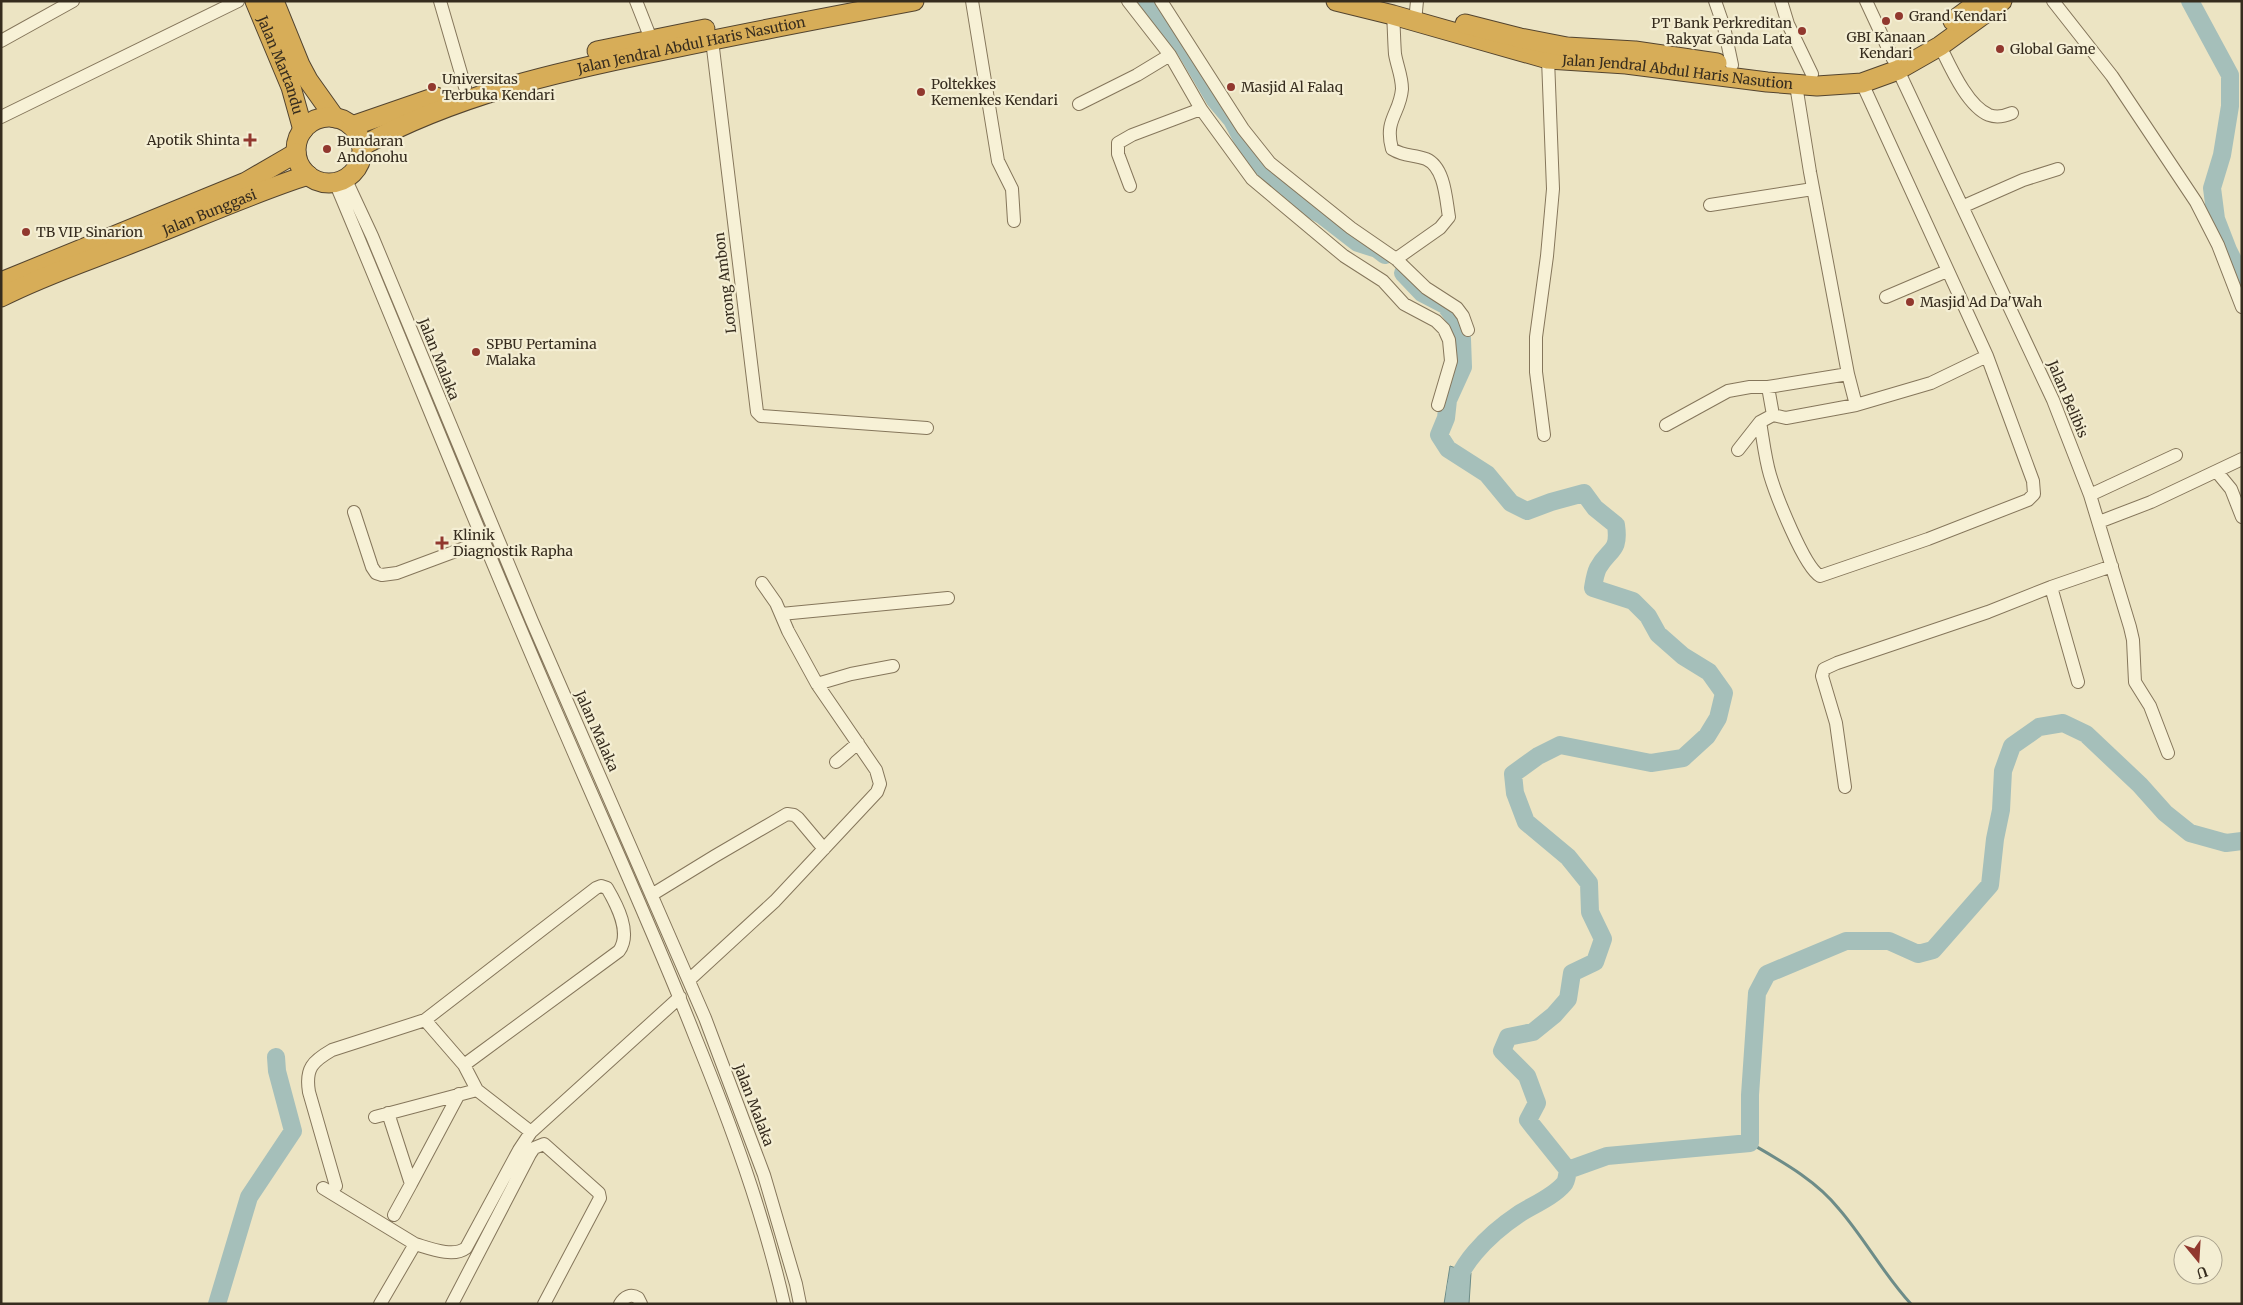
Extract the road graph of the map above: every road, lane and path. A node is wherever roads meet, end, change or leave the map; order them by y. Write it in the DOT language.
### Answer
graph roads {
  1 [pos="74,1"];
  2 [pos="238,1"];
  3 [pos="255,1"];
  4 [pos="274,1"];
  5 [pos="440,1"];
  6 [pos="636,1"];
  7 [pos="851,1"];
  8 [pos="914,1"];
  9 [pos="972,1"];
  10 [pos="1128,1"];
  11 [pos="1160,1"];
  12 [pos="1336,1"];
  13 [pos="1715,1"];
  14 [pos="1781,1"];
  15 [pos="1866,1"];
  16 [pos="1980,1"];
  17 [pos="2002,1"];
  18 [pos="2053,1"];
  19 [pos="894,3"];
  20 [pos="1391,8"];
  21 [pos="1416,10"];
  22 [pos="1963,21"];
  23 [pos="651,39"];
  24 [pos="712,40"];
  25 [pos="1,41"];
  26 [pos="1940,46"];
  27 [pos="1170,55"];
  28 [pos="1548,60"];
  29 [pos="1895,64"];
  30 [pos="1732,65"];
  31 [pos="559,66"];
  32 [pos="1812,74"];
  33 [pos="1862,83"];
  34 [pos="1796,85"];
  35 [pos="465,87"];
  36 [pos="1079,104"];
  37 [pos="1201,109"];
  38 [pos="2012,114"];
  39 [pos="1,117"];
  40 [pos="335,118"];
  41 [pos="352,126"];
  42 [pos="303,130"];
  43 [pos="362,146"];
  44 [pos="296,153"];
  45 [pos="2058,169"];
  46 [pos="308,175"];
  47 [pos="340,180"];
  48 [pos="1130,186"];
  49 [pos="1813,189"];
  50 [pos="1710,205"];
  51 [pos="1964,206"];
  52 [pos="1014,221"];
  53 [pos="1396,259"];
  54 [pos="1947,271"];
  55 [pos="1,282"];
  56 [pos="1886,296"];
  57 [pos="1,297"];
  58 [pos="2242,306"];
  59 [pos="1468,330"];
  60 [pos="1987,356"];
  61 [pos="1848,374"];
  62 [pos="1768,387"];
  63 [pos="1438,405"];
  64 [pos="1856,405"];
  65 [pos="1773,415"];
  66 [pos="1760,422"];
  67 [pos="1666,425"];
  68 [pos="927,428"];
  69 [pos="1544,435"];
  70 [pos="1738,450"];
  71 [pos="2176,455"];
  72 [pos="2242,459"];
  73 [pos="2217,472"];
  74 [pos="2090,495"];
  75 [pos="354,512"];
  76 [pos="2242,517"];
  77 [pos="2099,522"];
  78 [pos="483,542"];
  79 [pos="2112,566"];
  80 [pos="762,583"];
  81 [pos="2051,587"];
  82 [pos="948,598"];
  83 [pos="781,614"];
  84 [pos="893,666"];
  85 [pos="2078,682"];
  86 [pos="817,684"];
  87 [pos="858,743"];
  88 [pos="2168,753"];
  89 [pos="836,762"];
  90 [pos="1845,787"];
  91 [pos="629,840"];
  92 [pos="616,846"];
  93 [pos="824,849"];
  94 [pos="652,894"];
  95 [pos="689,980"];
  96 [pos="677,999"];
  97 [pos="425,1020"];
  98 [pos="464,1065"];
  99 [pos="476,1090"];
  100 [pos="459,1094"];
  101 [pos="388,1113"];
  102 [pos="375,1118"];
  103 [pos="531,1132"];
  104 [pos="411,1184"];
  105 [pos="336,1186"];
  106 [pos="323,1188"];
  107 [pos="394,1215"];
  108 [pos="415,1244"];
  109 [pos="380,1304"];
  110 [pos="452,1304"];
  111 [pos="544,1304"];
  112 [pos="620,1304"];
  113 [pos="641,1304"];
  114 [pos="784,1304"];
  115 [pos="800,1304"];
  1 -- 25 [label="street"];
  2 -- 39 [label="street"];
  3 -- 42 [label="highway, Jalan Martandu"];
  4 -- 40 [label="highway, Jalan Martandu"];
  5 -- 35 [label="street"];
  6 -- 23 [label="street"];
  7 -- 23 [label="highway, Jalan Jendral Abdul Haris Nasution"];
  8 -- 19 [label="highway, Jalan Jendral Abdul Haris Nasution"];
  9 -- 52 [label="street"];
  10 -- 27 [label="street"];
  11 -- 53 [label="street"];
  12 -- 20 [label="highway, Jalan Jendral Abdul Haris Nasution"];
  13 -- 30 [label="street"];
  14 -- 32 [label="street"];
  15 -- 29 [label="street, Jalan Belibis"];
  16 -- 22 [label="highway, Jalan Jendral Abdul Haris Nasution"];
  17 -- 22 [label="highway, Jalan Jendral Abdul Haris Nasution"];
  18 -- 58 [label="street"];
  19 -- 24 [label="highway, Jalan Jendral Abdul Haris Nasution"];
  20 -- 21 [label="highway, Jalan Jendral Abdul Haris Nasution"];
  20 -- 53 [label="street"];
  21 -- 28 [label="highway, Jalan Jendral Abdul Haris Nasution"];
  21 -- 30 [label="highway, Jalan Jendral Abdul Haris Nasution"];
  22 -- 26 [label="highway, Jalan Jendral Abdul Haris Nasution"];
  22 -- 29 [label="highway, Jalan Jendral Abdul Haris Nasution"];
  23 -- 31 [label="highway, Jalan Jendral Abdul Haris Nasution"];
  24 -- 31 [label="highway, Jalan Jendral Abdul Haris Nasution"];
  24 -- 68 [label="street, Lorong Ambon"];
  26 -- 29 [label="highway, Jalan Jendral Abdul Haris Nasution"];
  26 -- 38 [label="street"];
  27 -- 36 [label="street"];
  27 -- 37 [label="street"];
  28 -- 34 [label="highway, Jalan Jendral Abdul Haris Nasution"];
  28 -- 69 [label="street"];
  29 -- 32 [label="highway, Jalan Jendral Abdul Haris Nasution"];
  29 -- 33 [label="highway, Jalan Jendral Abdul Haris Nasution"];
  29 -- 51 [label="street, Jalan Belibis"];
  30 -- 32 [label="highway, Jalan Jendral Abdul Haris Nasution"];
  31 -- 35 [label="highway, Jalan Jendral Abdul Haris Nasution"];
  31 -- 43 [label="highway, Jalan Jendral Abdul Haris Nasution"];
  33 -- 34 [label="highway, Jalan Jendral Abdul Haris Nasution"];
  33 -- 54 [label="street"];
  34 -- 49 [label="street"];
  35 -- 41 [label="highway, Jalan Jendral Abdul Haris Nasution"];
  37 -- 48 [label="street"];
  37 -- 63 [label="street"];
  40 -- 41 [label="highway"];
  40 -- 42 [label="highway"];
  41 -- 43 [label="highway"];
  42 -- 44 [label="highway"];
  43 -- 47 [label="highway"];
  44 -- 46 [label="highway"];
  44 -- 55 [label="highway, Jalan Bunggasi"];
  45 -- 51 [label="street"];
  46 -- 47 [label="highway"];
  46 -- 57 [label="highway, Jalan Bunggasi"];
  47 -- 78 [label="street, Jalan Malaka"];
  47 -- 91 [label="street, Jalan Malaka"];
  49 -- 50 [label="street"];
  49 -- 61 [label="street"];
  51 -- 74 [label="street, Jalan Belibis"];
  53 -- 59 [label="street"];
  54 -- 56 [label="street"];
  54 -- 60 [label="street"];
  60 -- 64 [label="street"];
  60 -- 66 [label="street"];
  61 -- 62 [label="street"];
  61 -- 64 [label="street"];
  62 -- 65 [label="street"];
  62 -- 67 [label="street"];
  64 -- 65 [label="street"];
  65 -- 66 [label="street"];
  66 -- 70 [label="street"];
  71 -- 74 [label="street"];
  72 -- 73 [label="street"];
  73 -- 76 [label="street"];
  73 -- 77 [label="street"];
  74 -- 77 [label="street, Jalan Belibis"];
  75 -- 78 [label="street"];
  77 -- 79 [label="street, Jalan Belibis"];
  78 -- 92 [label="street, Jalan Malaka"];
  79 -- 81 [label="street"];
  79 -- 88 [label="street, Jalan Belibis"];
  80 -- 83 [label="street"];
  81 -- 85 [label="street"];
  81 -- 90 [label="street"];
  82 -- 83 [label="street"];
  83 -- 86 [label="street"];
  84 -- 86 [label="street"];
  86 -- 87 [label="street"];
  87 -- 89 [label="street"];
  87 -- 93 [label="street"];
  91 -- 92 [label="street"];
  91 -- 94 [label="street, Jalan Malaka"];
  92 -- 96 [label="street, Jalan Malaka"];
  93 -- 94 [label="street"];
  93 -- 95 [label="street"];
  94 -- 95 [label="street, Jalan Malaka"];
  95 -- 115 [label="street, Jalan Malaka"];
  96 -- 103 [label="street"];
  96 -- 114 [label="street, Jalan Malaka"];
  97 -- 98 [label="street"];
  97 -- 98 [label="street"];
  97 -- 105 [label="street"];
  98 -- 99 [label="street"];
  99 -- 100 [label="street"];
  99 -- 103 [label="street"];
  100 -- 101 [label="street"];
  100 -- 104 [label="street"];
  101 -- 102 [label="street"];
  101 -- 104 [label="street"];
  103 -- 108 [label="street"];
  104 -- 107 [label="street"];
  106 -- 108 [label="street"];
  108 -- 109 [label="street"];
  110 -- 111 [label="street"];
  112 -- 113 [label="street"];
}
